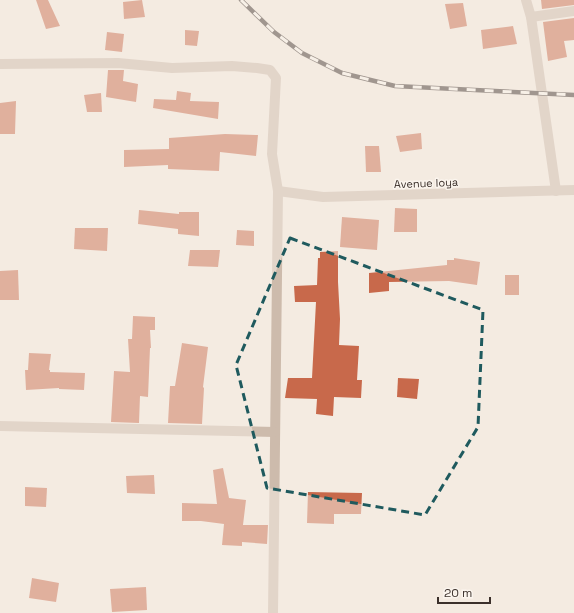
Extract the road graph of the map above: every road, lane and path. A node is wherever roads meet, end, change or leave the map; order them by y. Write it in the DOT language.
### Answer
graph roads {
  1 [pos="526,0"];
  2 [pos="574,11"];
  3 [pos="531,17"];
  4 [pos="0,64"];
  5 [pos="574,190"];
  6 [pos="278,191"];
  7 [pos="556,191"];
  8 [pos="0,426"];
  9 [pos="275,432"];
  10 [pos="273,613"];
  1 -- 3 [label="street"];
  2 -- 3 [label="street"];
  3 -- 7 [label="street"];
  4 -- 6 [label="street"];
  5 -- 7 [label="street, Avenue loya"];
  6 -- 7 [label="street, Avenue loya"];
  6 -- 9 [label="street"];
  8 -- 9 [label="street"];
  9 -- 10 [label="street"];
}
